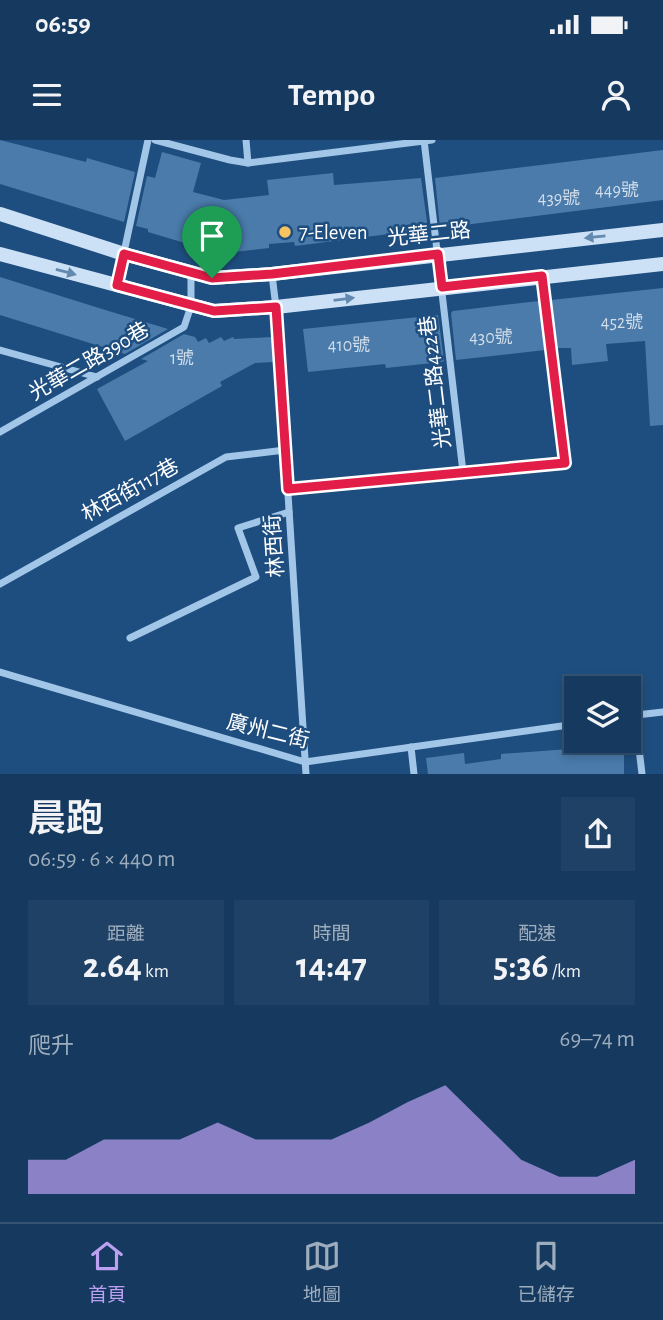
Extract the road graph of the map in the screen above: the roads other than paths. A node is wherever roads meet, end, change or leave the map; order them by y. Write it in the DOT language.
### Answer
graph roads {
  1 [pos="148,140"];
  2 [pos="155,140"];
  3 [pos="246,140"];
  4 [pos="334,140"];
  5 [pos="427,140"];
  6 [pos="335,152"];
  7 [pos="248,163"];
  8 [pos="0,214"];
  9 [pos="663,230"];
  10 [pos="0,254"];
  11 [pos="124,254"];
  12 [pos="438,254"];
  13 [pos="663,264"];
  14 [pos="191,273"];
  15 [pos="272,274"];
  16 [pos="542,276"];
  17 [pos="117,285"];
  18 [pos="442,287"];
  19 [pos="191,306"];
  20 [pos="276,307"];
  21 [pos="0,351"];
  22 [pos="97,377"];
  23 [pos="2,428"];
  24 [pos="285,450"];
  25 [pos="463,472"];
  26 [pos="288,489"];
  27 [pos="289,512"];
  28 [pos="0,584"];
  29 [pos="130,638"];
  30 [pos="0,672"];
  31 [pos="663,712"];
  32 [pos="641,714"];
  33 [pos="564,725"];
  34 [pos="411,747"];
  35 [pos="638,753"];
  36 [pos="305,762"];
  37 [pos="306,774"];
  38 [pos="414,774"];
  39 [pos="642,774"];
  1 -- 11 [label="street"];
  2 -- 7 [label="street"];
  3 -- 7 [label="street"];
  4 -- 6 [label="street"];
  5 -- 6 [label="street"];
  5 -- 12 [label="street, 光華二路422巷"];
  6 -- 7 [label="street"];
  8 -- 11 [label="street, 光華二路"];
  9 -- 12 [label="street, 光華二路, one-way"];
  10 -- 17 [label="street, one-way"];
  11 -- 14 [label="street, 光華二路"];
  11 -- 17 [label="street"];
  12 -- 15 [label="street, 光華二路"];
  12 -- 18 [label="street, 光華二路422巷"];
  13 -- 16 [label="street"];
  14 -- 15 [label="street, 光華二路"];
  14 -- 19 [label="street"];
  15 -- 20 [label="street, 林西街"];
  16 -- 18 [label="street"];
  16 -- 25 [label="street"];
  17 -- 19 [label="street"];
  20 -- 18 [label="street, one-way"];
  18 -- 25 [label="street, 光華二路422巷"];
  19 -- 20 [label="street"];
  19 -- 22 [label="street, 光華二路390巷"];
  20 -- 24 [label="street, 林西街"];
  21 -- 22 [label="street"];
  22 -- 23 [label="street, 光華二路390巷"];
  24 -- 26 [label="street, 林西街"];
  24 -- 28 [label="street, 林西街117巷"];
  25 -- 26 [label="street"];
  26 -- 27 [label="street, 林西街"];
  27 -- 29 [label="street"];
  27 -- 36 [label="street, 林西街"];
  30 -- 36 [label="street, 廣州二街"];
  31 -- 32 [label="street"];
  33 -- 34 [label="street, 廣州二街"];
  34 -- 36 [label="street, 廣州二街"];
  34 -- 38 [label="street"];
  35 -- 39 [label="street"];
  36 -- 37 [label="street, 林西街"];
}
